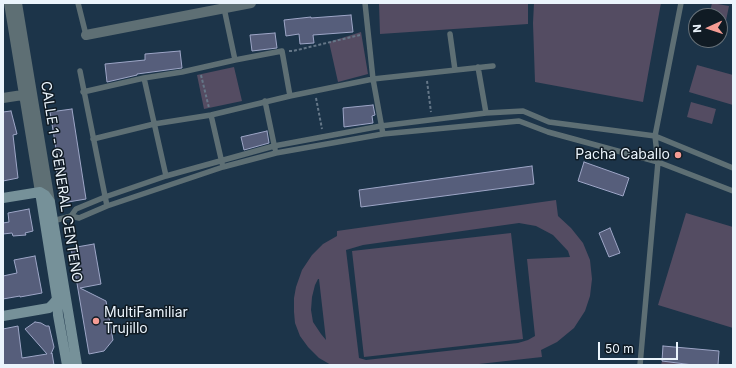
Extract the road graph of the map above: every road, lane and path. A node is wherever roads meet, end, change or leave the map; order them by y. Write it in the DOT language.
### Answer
graph roads {
  1 [pos="9,3"];
  2 [pos="18,3"];
  3 [pos="78,3"];
  4 [pos="251,3"];
  5 [pos="365,3"];
  6 [pos="681,3"];
  7 [pos="224,8"];
  8 [pos="368,33"];
  9 [pos="450,34"];
  10 [pos="86,35"];
  11 [pos="19,39"];
  12 [pos="282,51"];
  13 [pos="234,60"];
  14 [pos="493,66"];
  15 [pos="478,67"];
  16 [pos="199,68"];
  17 [pos="455,70"];
  18 [pos="80,71"];
  19 [pos="426,73"];
  20 [pos="144,78"];
  21 [pos="373,79"];
  22 [pos="315,91"];
  23 [pos="83,92"];
  24 [pos="28,94"];
  25 [pos="290,96"];
  26 [pos="3,98"];
  27 [pos="265,101"];
  28 [pos="486,113"];
  29 [pos="211,115"];
  30 [pos="432,119"];
  31 [pos="154,124"];
  32 [pos="381,126"];
  33 [pos="34,132"];
  34 [pos="382,134"];
  35 [pos="656,136"];
  36 [pos="323,137"];
  37 [pos="93,139"];
  38 [pos="274,146"];
  39 [pos="276,153"];
  40 [pos="222,161"];
  41 [pos="658,162"];
  42 [pos="223,167"];
  43 [pos="733,168"];
  44 [pos="166,176"];
  45 [pos="733,191"];
  46 [pos="40,192"];
  47 [pos="105,196"];
  48 [pos="3,198"];
  49 [pos="50,202"];
  50 [pos="107,206"];
  51 [pos="71,216"];
  52 [pos="53,221"];
  53 [pos="64,290"];
  54 [pos="57,299"];
  55 [pos="48,308"];
  56 [pos="58,315"];
  57 [pos="3,316"];
  58 [pos="73,365"];
  59 [pos="640,365"];
  1 -- 11 [label="street, CALLE 1 - GENERAL CENTENO"];
  2 -- 11 [label="street, CALLE 1 - GENERAL CENTENO"];
  3 -- 10 [label="lane"];
  4 -- 7 [label="street"];
  5 -- 8 [label="lane"];
  6 -- 35 [label="lane"];
  7 -- 10 [label="street"];
  7 -- 13 [label="lane"];
  8 -- 12 [label="path"];
  8 -- 21 [label="lane"];
  9 -- 17 [label="lane"];
  11 -- 24 [label="street, CALLE 1 - GENERAL CENTENO"];
  12 -- 13 [label="lane"];
  12 -- 25 [label="lane"];
  13 -- 16 [label="lane"];
  14 -- 15 [label="lane"];
  15 -- 17 [label="lane"];
  15 -- 28 [label="lane"];
  16 -- 20 [label="lane"];
  16 -- 29 [label="path"];
  17 -- 19 [label="lane"];
  18 -- 23 [label="lane"];
  19 -- 21 [label="lane"];
  19 -- 30 [label="path"];
  20 -- 23 [label="lane"];
  20 -- 31 [label="lane"];
  21 -- 22 [label="lane"];
  21 -- 32 [label="lane"];
  22 -- 25 [label="lane"];
  22 -- 36 [label="path"];
  23 -- 37 [label="lane"];
  24 -- 26 [label="street"];
  24 -- 33 [label="street, CALLE 1 - GENERAL CENTENO"];
  25 -- 27 [label="lane"];
  27 -- 29 [label="lane"];
  27 -- 38 [label="lane"];
  28 -- 30 [label="lane"];
  28 -- 35 [label="lane"];
  29 -- 31 [label="lane"];
  29 -- 40 [label="lane"];
  30 -- 32 [label="lane"];
  31 -- 37 [label="lane"];
  31 -- 44 [label="lane"];
  32 -- 34 [label="lane"];
  32 -- 36 [label="lane"];
  33 -- 46 [label="street, CALLE 1 - GENERAL CENTENO"];
  33 -- 49 [label="street, CALLE 1 - GENERAL CENTENO"];
  34 -- 39 [label="lane"];
  34 -- 41 [label="lane"];
  35 -- 41 [label="lane"];
  35 -- 43 [label="lane"];
  36 -- 38 [label="lane"];
  37 -- 47 [label="lane"];
  38 -- 39 [label="lane"];
  38 -- 40 [label="lane"];
  39 -- 42 [label="lane"];
  40 -- 42 [label="lane"];
  40 -- 44 [label="lane"];
  41 -- 45 [label="lane"];
  41 -- 59 [label="lane"];
  42 -- 50 [label="lane"];
  44 -- 47 [label="lane"];
  46 -- 48 [label="main road"];
  46 -- 49 [label="main road"];
  46 -- 54 [label="main road, CALLE 1 - GENERAL CENTENO"];
  47 -- 50 [label="lane"];
  47 -- 51 [label="lane"];
  49 -- 52 [label="main road, CALLE 1 - GENERAL CENTENO"];
  50 -- 51 [label="lane"];
  51 -- 52 [label="lane"];
  52 -- 53 [label="main road, CALLE 1 - GENERAL CENTENO"];
  53 -- 54 [label="main road"];
  53 -- 58 [label="main road, CALLE 1 - GENERAL CENTENO"];
  54 -- 55 [label="main road"];
  54 -- 56 [label="main road, CALLE 1 - GENERAL CENTENO"];
  55 -- 56 [label="main road"];
  55 -- 57 [label="main road"];
  56 -- 58 [label="main road, CALLE 1 - GENERAL CENTENO"];
}
